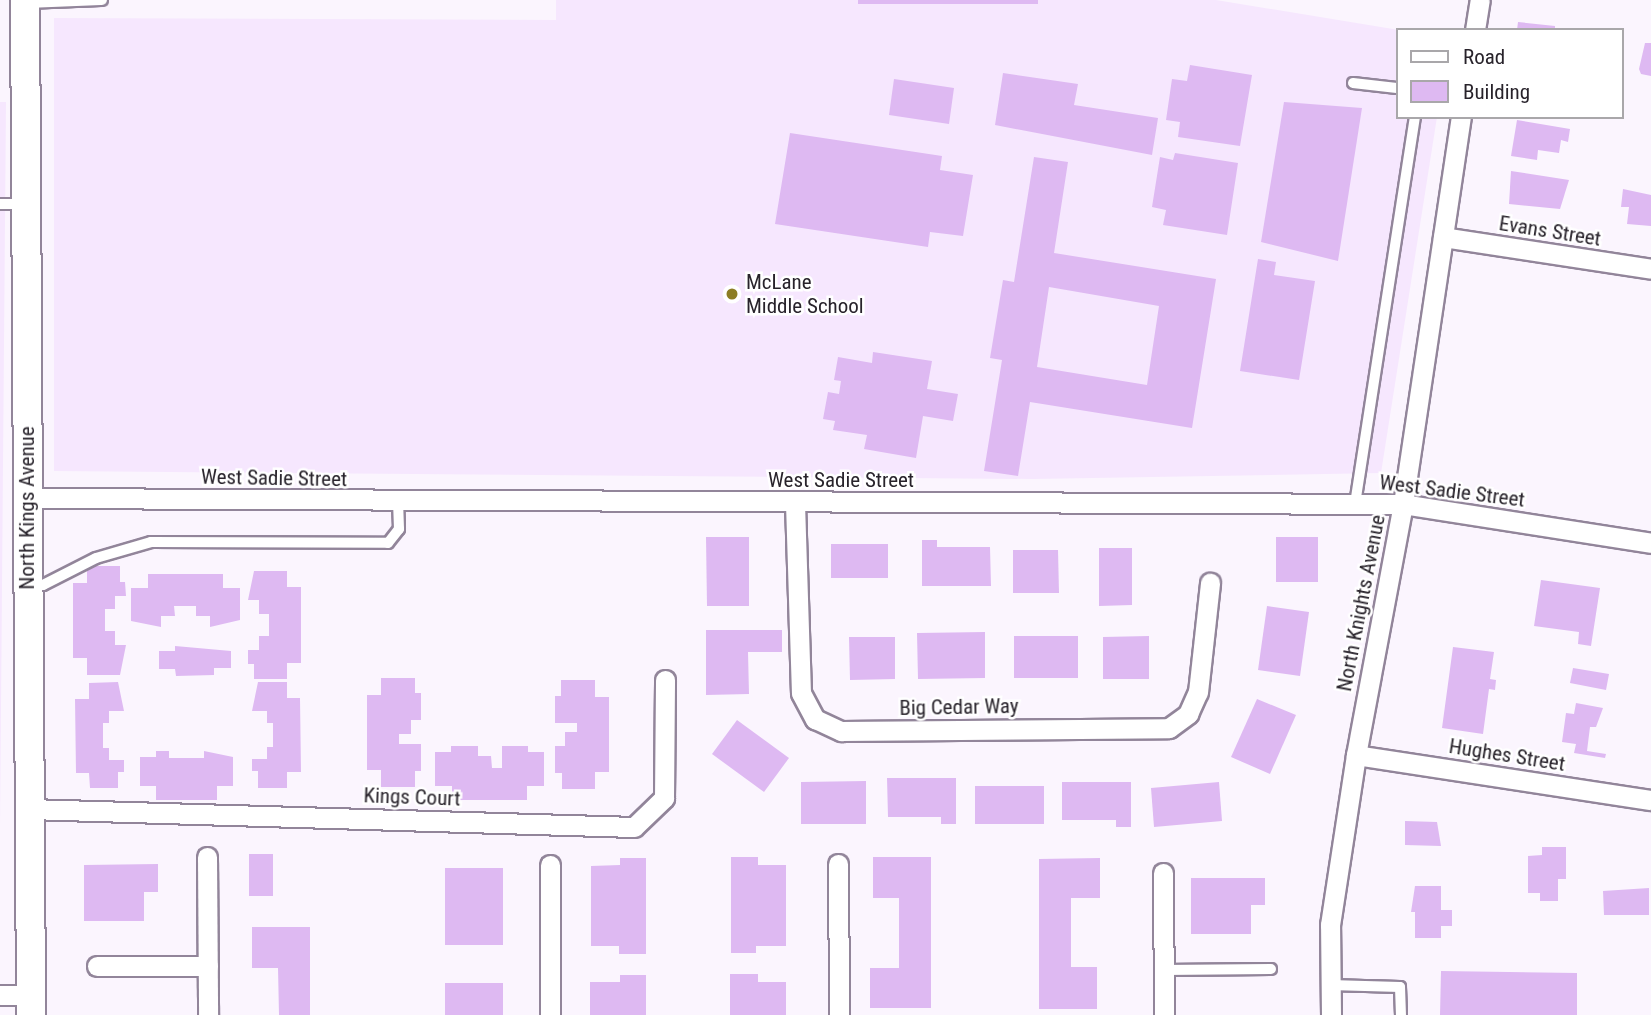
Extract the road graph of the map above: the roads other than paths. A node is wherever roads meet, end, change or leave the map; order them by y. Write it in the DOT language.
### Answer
graph roads {
  1 [pos="102,0"];
  2 [pos="1480,0"];
  3 [pos="25,1"];
  4 [pos="1475,28"];
  5 [pos="1353,83"];
  6 [pos="1396,88"];
  7 [pos="1415,119"];
  8 [pos="1461,119"];
  9 [pos="13,204"];
  10 [pos="1443,237"];
  11 [pos="1651,269"];
  12 [pos="28,498"];
  13 [pos="398,502"];
  14 [pos="795,503"];
  15 [pos="1355,504"];
  16 [pos="1403,504"];
  17 [pos="1651,543"];
  18 [pos="1210,583"];
  19 [pos="27,586"];
  20 [pos="665,680"];
  21 [pos="1356,755"];
  22 [pos="1651,800"];
  23 [pos="28,809"];
  24 [pos="207,857"];
  25 [pos="838,864"];
  26 [pos="550,865"];
  27 [pos="1163,873"];
  28 [pos="97,966"];
  29 [pos="208,966"];
  30 [pos="1271,969"];
  31 [pos="1163,970"];
  32 [pos="1331,985"];
  33 [pos="0,995"];
  34 [pos="31,1005"];
  35 [pos="208,1015"];
  36 [pos="550,1015"];
  37 [pos="839,1015"];
  38 [pos="1164,1015"];
  39 [pos="1331,1015"];
  40 [pos="1401,1015"];
  1 -- 3 [label="lane"];
  2 -- 4 [label="street"];
  3 -- 9 [label="street, North Kings Avenue"];
  5 -- 6 [label="lane"];
  7 -- 15 [label="lane"];
  8 -- 10 [label="street, North Knights Avenue"];
  9 -- 12 [label="street, North Kings Avenue"];
  10 -- 11 [label="street, Evans Street"];
  10 -- 16 [label="street, North Knights Avenue"];
  12 -- 13 [label="street, West Sadie Street"];
  12 -- 19 [label="street, North Kings Avenue"];
  13 -- 14 [label="street, West Sadie Street"];
  13 -- 19 [label="lane"];
  14 -- 15 [label="street, West Sadie Street"];
  14 -- 18 [label="street, Big Cedar Way"];
  15 -- 16 [label="street, West Sadie Street"];
  16 -- 17 [label="street, West Sadie Street"];
  16 -- 21 [label="street, North Knights Avenue"];
  19 -- 23 [label="street, North Kings Avenue"];
  20 -- 23 [label="street, Kings Court"];
  21 -- 22 [label="street, Hughes Street"];
  21 -- 32 [label="street, North Knights Avenue"];
  23 -- 34 [label="street, North Kings Avenue"];
  24 -- 29 [label="street"];
  25 -- 37 [label="street"];
  26 -- 36 [label="street"];
  27 -- 31 [label="street"];
  28 -- 29 [label="street"];
  29 -- 35 [label="street"];
  30 -- 31 [label="lane"];
  31 -- 38 [label="street"];
  32 -- 39 [label="street, North Knights Avenue"];
  32 -- 40 [label="lane"];
  33 -- 34 [label="street"];
}
